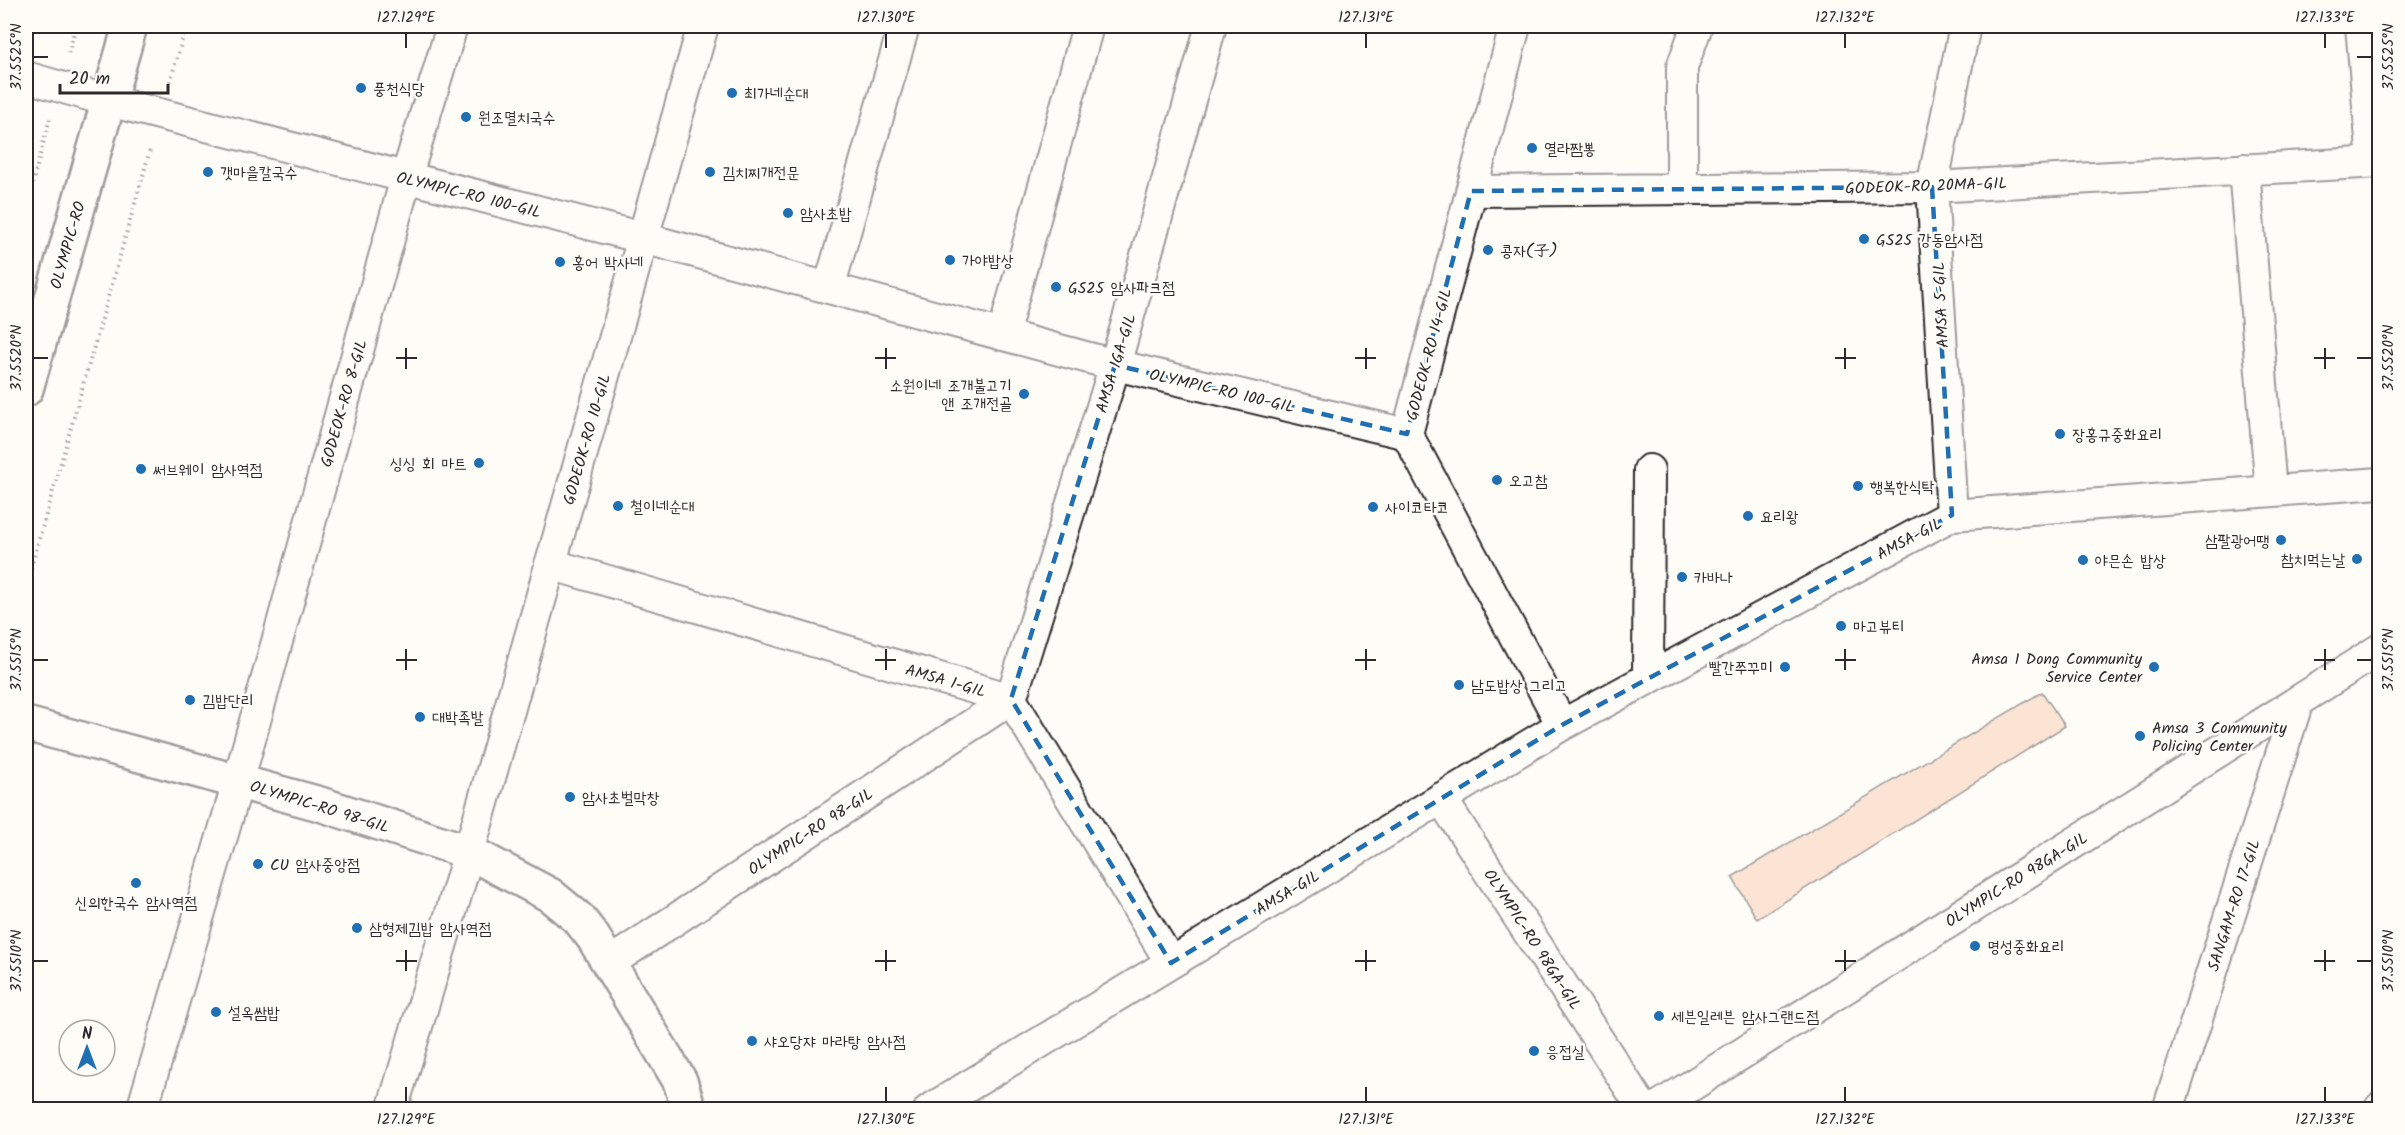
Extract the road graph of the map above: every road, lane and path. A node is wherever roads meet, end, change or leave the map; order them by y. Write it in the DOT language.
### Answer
graph roads {
  1 [pos="130,26"];
  2 [pos="186,26"];
  3 [pos="452,26"];
  4 [pos="703,26"];
  5 [pos="904,26"];
  6 [pos="1088,26"];
  7 [pos="1212,26"];
  8 [pos="1515,26"];
  9 [pos="1697,26"];
  10 [pos="1965,26"];
  11 [pos="2361,26"];
  12 [pos="26,77"];
  13 [pos="109,101"];
  14 [pos="161,114"];
  15 [pos="2376,162"];
  16 [pos="2244,169"];
  17 [pos="406,178"];
  18 [pos="1932,187"];
  19 [pos="1682,189"];
  20 [pos="1471,191"];
  21 [pos="643,238"];
  22 [pos="829,288"];
  23 [pos="1003,335"];
  24 [pos="1115,365"];
  25 [pos="26,389"];
  26 [pos="1407,434"];
  27 [pos="1650,470"];
  28 [pos="2379,483"];
  29 [pos="2271,491"];
  30 [pos="1952,515"];
  31 [pos="550,564"];
  32 [pos="26,585"];
  33 [pos="2378,654"];
  34 [pos="1648,679"];
  35 [pos="1011,699"];
  36 [pos="2298,700"];
  37 [pos="26,724"];
  38 [pos="1562,725"];
  39 [pos="238,782"];
  40 [pos="1441,798"];
  41 [pos="469,852"];
  42 [pos="609,963"];
  43 [pos="1171,963"];
  44 [pos="1689,1097"];
  45 [pos="142,1110"];
  46 [pos="392,1110"];
  47 [pos="689,1110"];
  48 [pos="929,1110"];
  49 [pos="1644,1110"];
  50 [pos="1653,1110"];
  51 [pos="2168,1110"];
  1 -- 13 [label="street, OLYMPIC-RO"];
  2 -- 14 [label="path"];
  3 -- 17 [label="street, GODEOK-RO 8-GIL"];
  4 -- 21 [label="street, GODEOK-RO 10-GIL"];
  5 -- 22 [label="street"];
  6 -- 23 [label="street"];
  7 -- 24 [label="street, AMSA 1GA-GIL"];
  8 -- 20 [label="street, GODEOK-RO 14-GIL"];
  9 -- 19 [label="street"];
  10 -- 18 [label="street, AMSA 5-GIL"];
  11 -- 15 [label="street"];
  12 -- 13 [label="street"];
  13 -- 14 [label="street, OLYMPIC-RO 100-GIL"];
  13 -- 25 [label="street, OLYMPIC-RO"];
  14 -- 17 [label="street, OLYMPIC-RO 100-GIL"];
  14 -- 32 [label="path"];
  15 -- 16 [label="street, GODEOK-RO 20MA-GIL"];
  16 -- 18 [label="street, GODEOK-RO 20MA-GIL"];
  16 -- 29 [label="street"];
  17 -- 21 [label="street, OLYMPIC-RO 100-GIL"];
  17 -- 39 [label="street, GODEOK-RO 8-GIL"];
  18 -- 19 [label="street, GODEOK-RO 20MA-GIL"];
  18 -- 30 [label="street, AMSA 5-GIL"];
  19 -- 20 [label="street, GODEOK-RO 20MA-GIL"];
  20 -- 26 [label="street, GODEOK-RO 14-GIL"];
  21 -- 22 [label="street, OLYMPIC-RO 100-GIL"];
  21 -- 31 [label="street, GODEOK-RO 10-GIL"];
  22 -- 23 [label="street, OLYMPIC-RO 100-GIL"];
  23 -- 24 [label="street, OLYMPIC-RO 100-GIL"];
  24 -- 26 [label="street, OLYMPIC-RO 100-GIL"];
  24 -- 35 [label="street, AMSA 1GA-GIL"];
  26 -- 38 [label="street, GODEOK-RO 14-GIL"];
  27 -- 34 [label="street"];
  28 -- 29 [label="street, AMSA-GIL"];
  29 -- 30 [label="street, AMSA-GIL"];
  30 -- 34 [label="street, AMSA-GIL"];
  31 -- 35 [label="street, AMSA 1-GIL"];
  31 -- 41 [label="street, GODEOK-RO 10-GIL"];
  33 -- 36 [label="street, OLYMPIC-RO 98GA-GIL"];
  34 -- 38 [label="street, AMSA-GIL"];
  35 -- 42 [label="street, OLYMPIC-RO 98-GIL"];
  35 -- 43 [label="street"];
  36 -- 44 [label="street, OLYMPIC-RO 98GA-GIL"];
  36 -- 51 [label="street, SANGAM-RO 17-GIL"];
  37 -- 39 [label="street, OLYMPIC-RO 98-GIL"];
  38 -- 40 [label="street, AMSA-GIL"];
  39 -- 41 [label="street, OLYMPIC-RO 98-GIL"];
  39 -- 45 [label="street, OLYMPIC-RO 98-GIL"];
  40 -- 43 [label="street, AMSA-GIL"];
  40 -- 49 [label="street, OLYMPIC-RO 98GA-GIL"];
  41 -- 42 [label="street, OLYMPIC-RO 98-GIL"];
  41 -- 46 [label="street, GODEOK-RO 10-GIL"];
  42 -- 47 [label="street, OLYMPIC-RO 98-GIL"];
  43 -- 48 [label="street, AMSA-GIL"];
  44 -- 50 [label="street, OLYMPIC-RO 98GA-GIL"];
}
